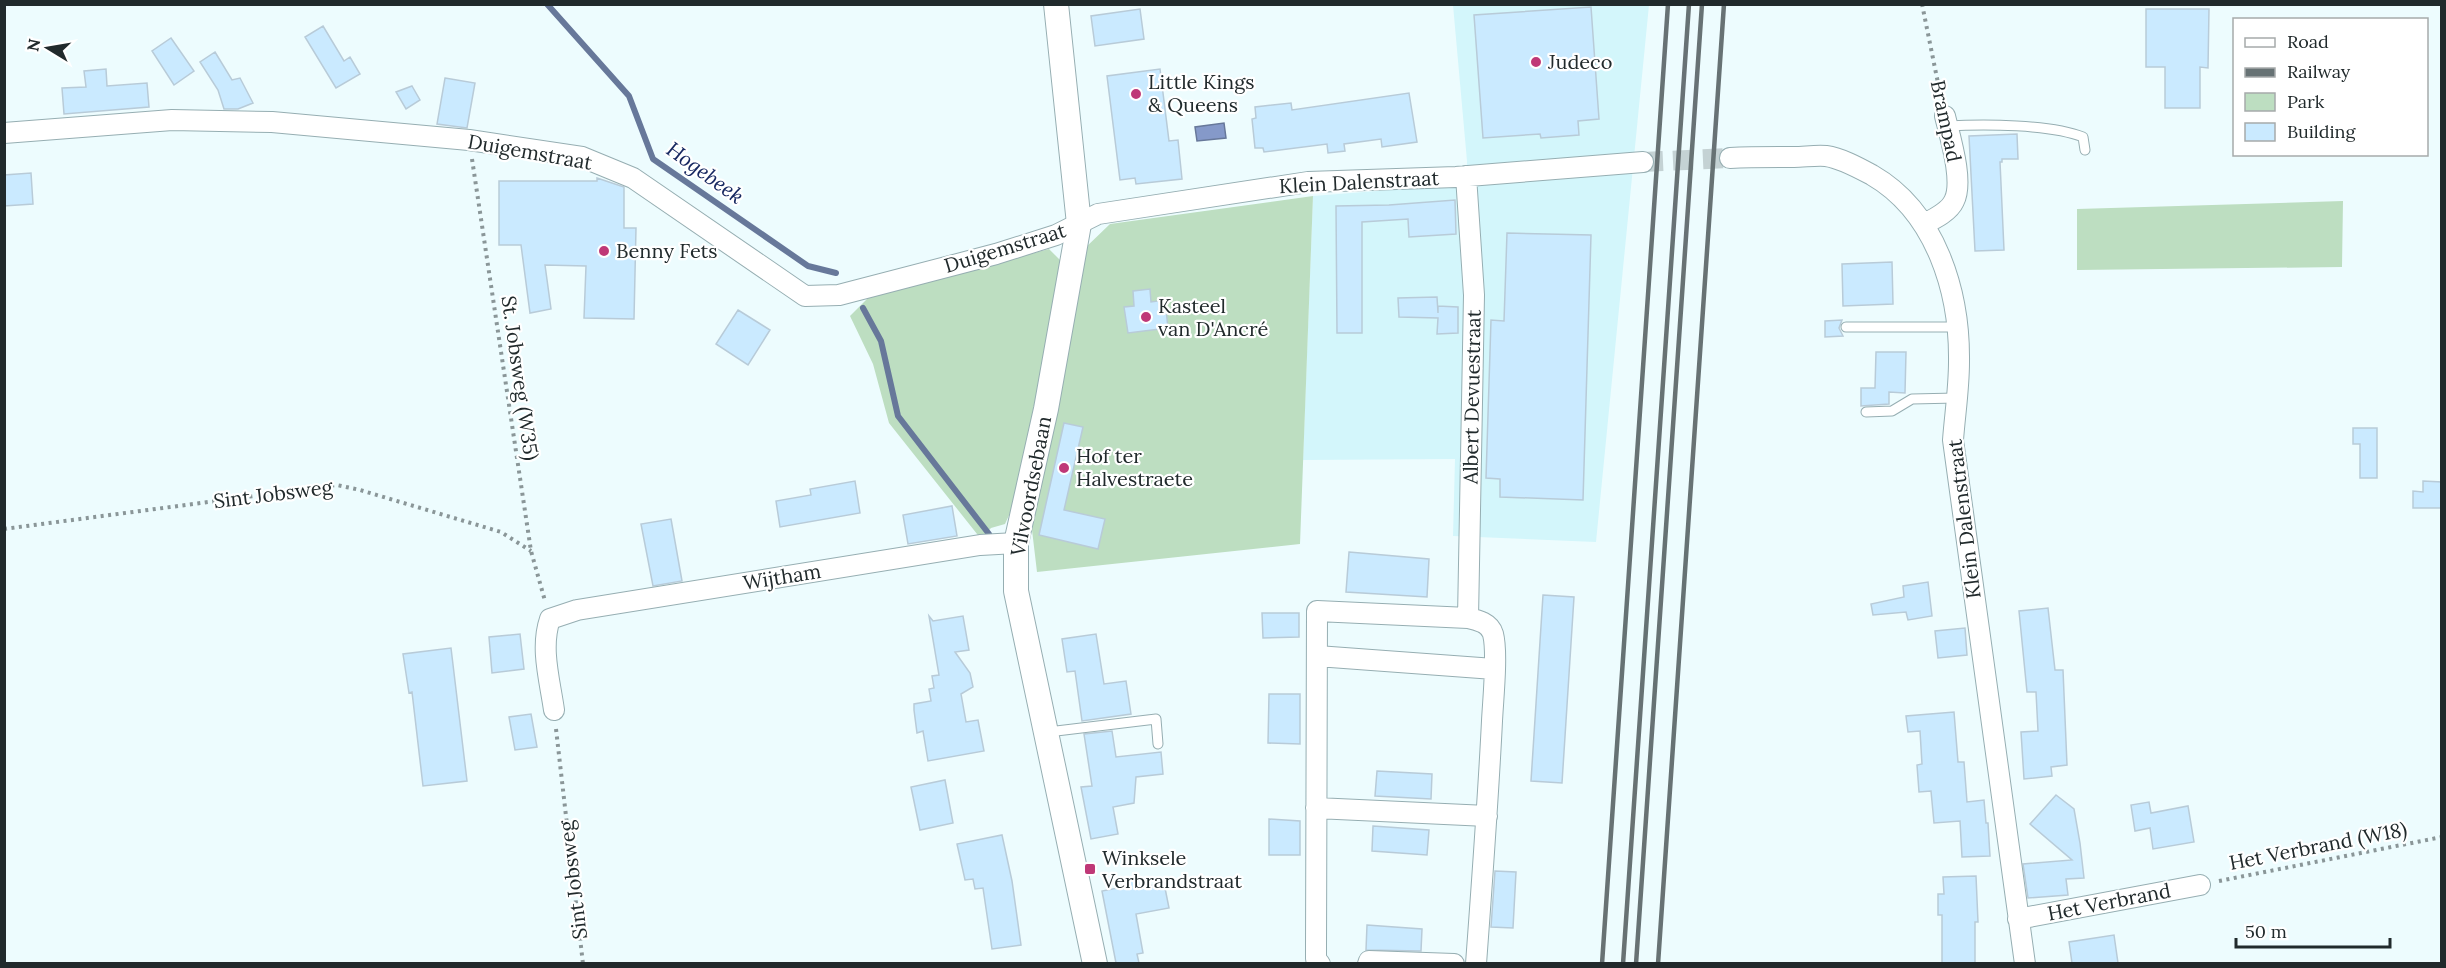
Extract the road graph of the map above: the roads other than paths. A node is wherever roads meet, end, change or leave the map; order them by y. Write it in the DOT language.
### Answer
graph roads {
  1 [pos="1056,4"];
  2 [pos="1946,121"];
  3 [pos="4,133"];
  4 [pos="2085,150"];
  5 [pos="1730,158"];
  6 [pos="1643,162"];
  7 [pos="1466,176"];
  8 [pos="1079,224"];
  9 [pos="1924,224"];
  10 [pos="1846,327"];
  11 [pos="1956,327"];
  12 [pos="1956,398"];
  13 [pos="1866,412"];
  14 [pos="1016,543"];
  15 [pos="1468,618"];
  16 [pos="1317,656"];
  17 [pos="1494,669"];
  18 [pos="554,710"];
  19 [pos="1048,732"];
  20 [pos="1158,744"];
  21 [pos="1316,808"];
  22 [pos="1487,816"];
  23 [pos="2200,885"];
  24 [pos="2018,919"];
  25 [pos="1095,963"];
  26 [pos="1320,963"];
  27 [pos="1368,963"];
  28 [pos="1454,963"];
  29 [pos="1476,963"];
  30 [pos="2025,963"];
  1 -- 8 [label="street, Vilvoordsebaan"];
  2 -- 4 [label="lane"];
  2 -- 9 [label="street, Brampad"];
  3 -- 8 [label="street, Duigemstraat"];
  5 -- 9 [label="street, Klein Dalenstraat"];
  6 -- 7 [label="street, Klein Dalenstraat"];
  7 -- 8 [label="street, Klein Dalenstraat"];
  7 -- 15 [label="street, Albert Devuestraat"];
  8 -- 14 [label="street, Vilvoordsebaan"];
  9 -- 11 [label="street, Klein Dalenstraat"];
  10 -- 11 [label="lane"];
  11 -- 12 [label="street, Klein Dalenstraat"];
  12 -- 13 [label="lane"];
  12 -- 24 [label="street, Klein Dalenstraat"];
  14 -- 18 [label="street, Wijtham"];
  14 -- 19 [label="street, Vilvoordsebaan"];
  15 -- 16 [label="street"];
  15 -- 17 [label="street"];
  16 -- 17 [label="street"];
  16 -- 21 [label="street"];
  17 -- 22 [label="street"];
  19 -- 20 [label="lane"];
  19 -- 25 [label="street, Vilvoordsebaan"];
  21 -- 22 [label="street"];
  21 -- 26 [label="street"];
  22 -- 29 [label="street"];
  23 -- 24 [label="street, Het Verbrand"];
  24 -- 30 [label="street, Klein Dalenstraat"];
  27 -- 28 [label="street"];
}
